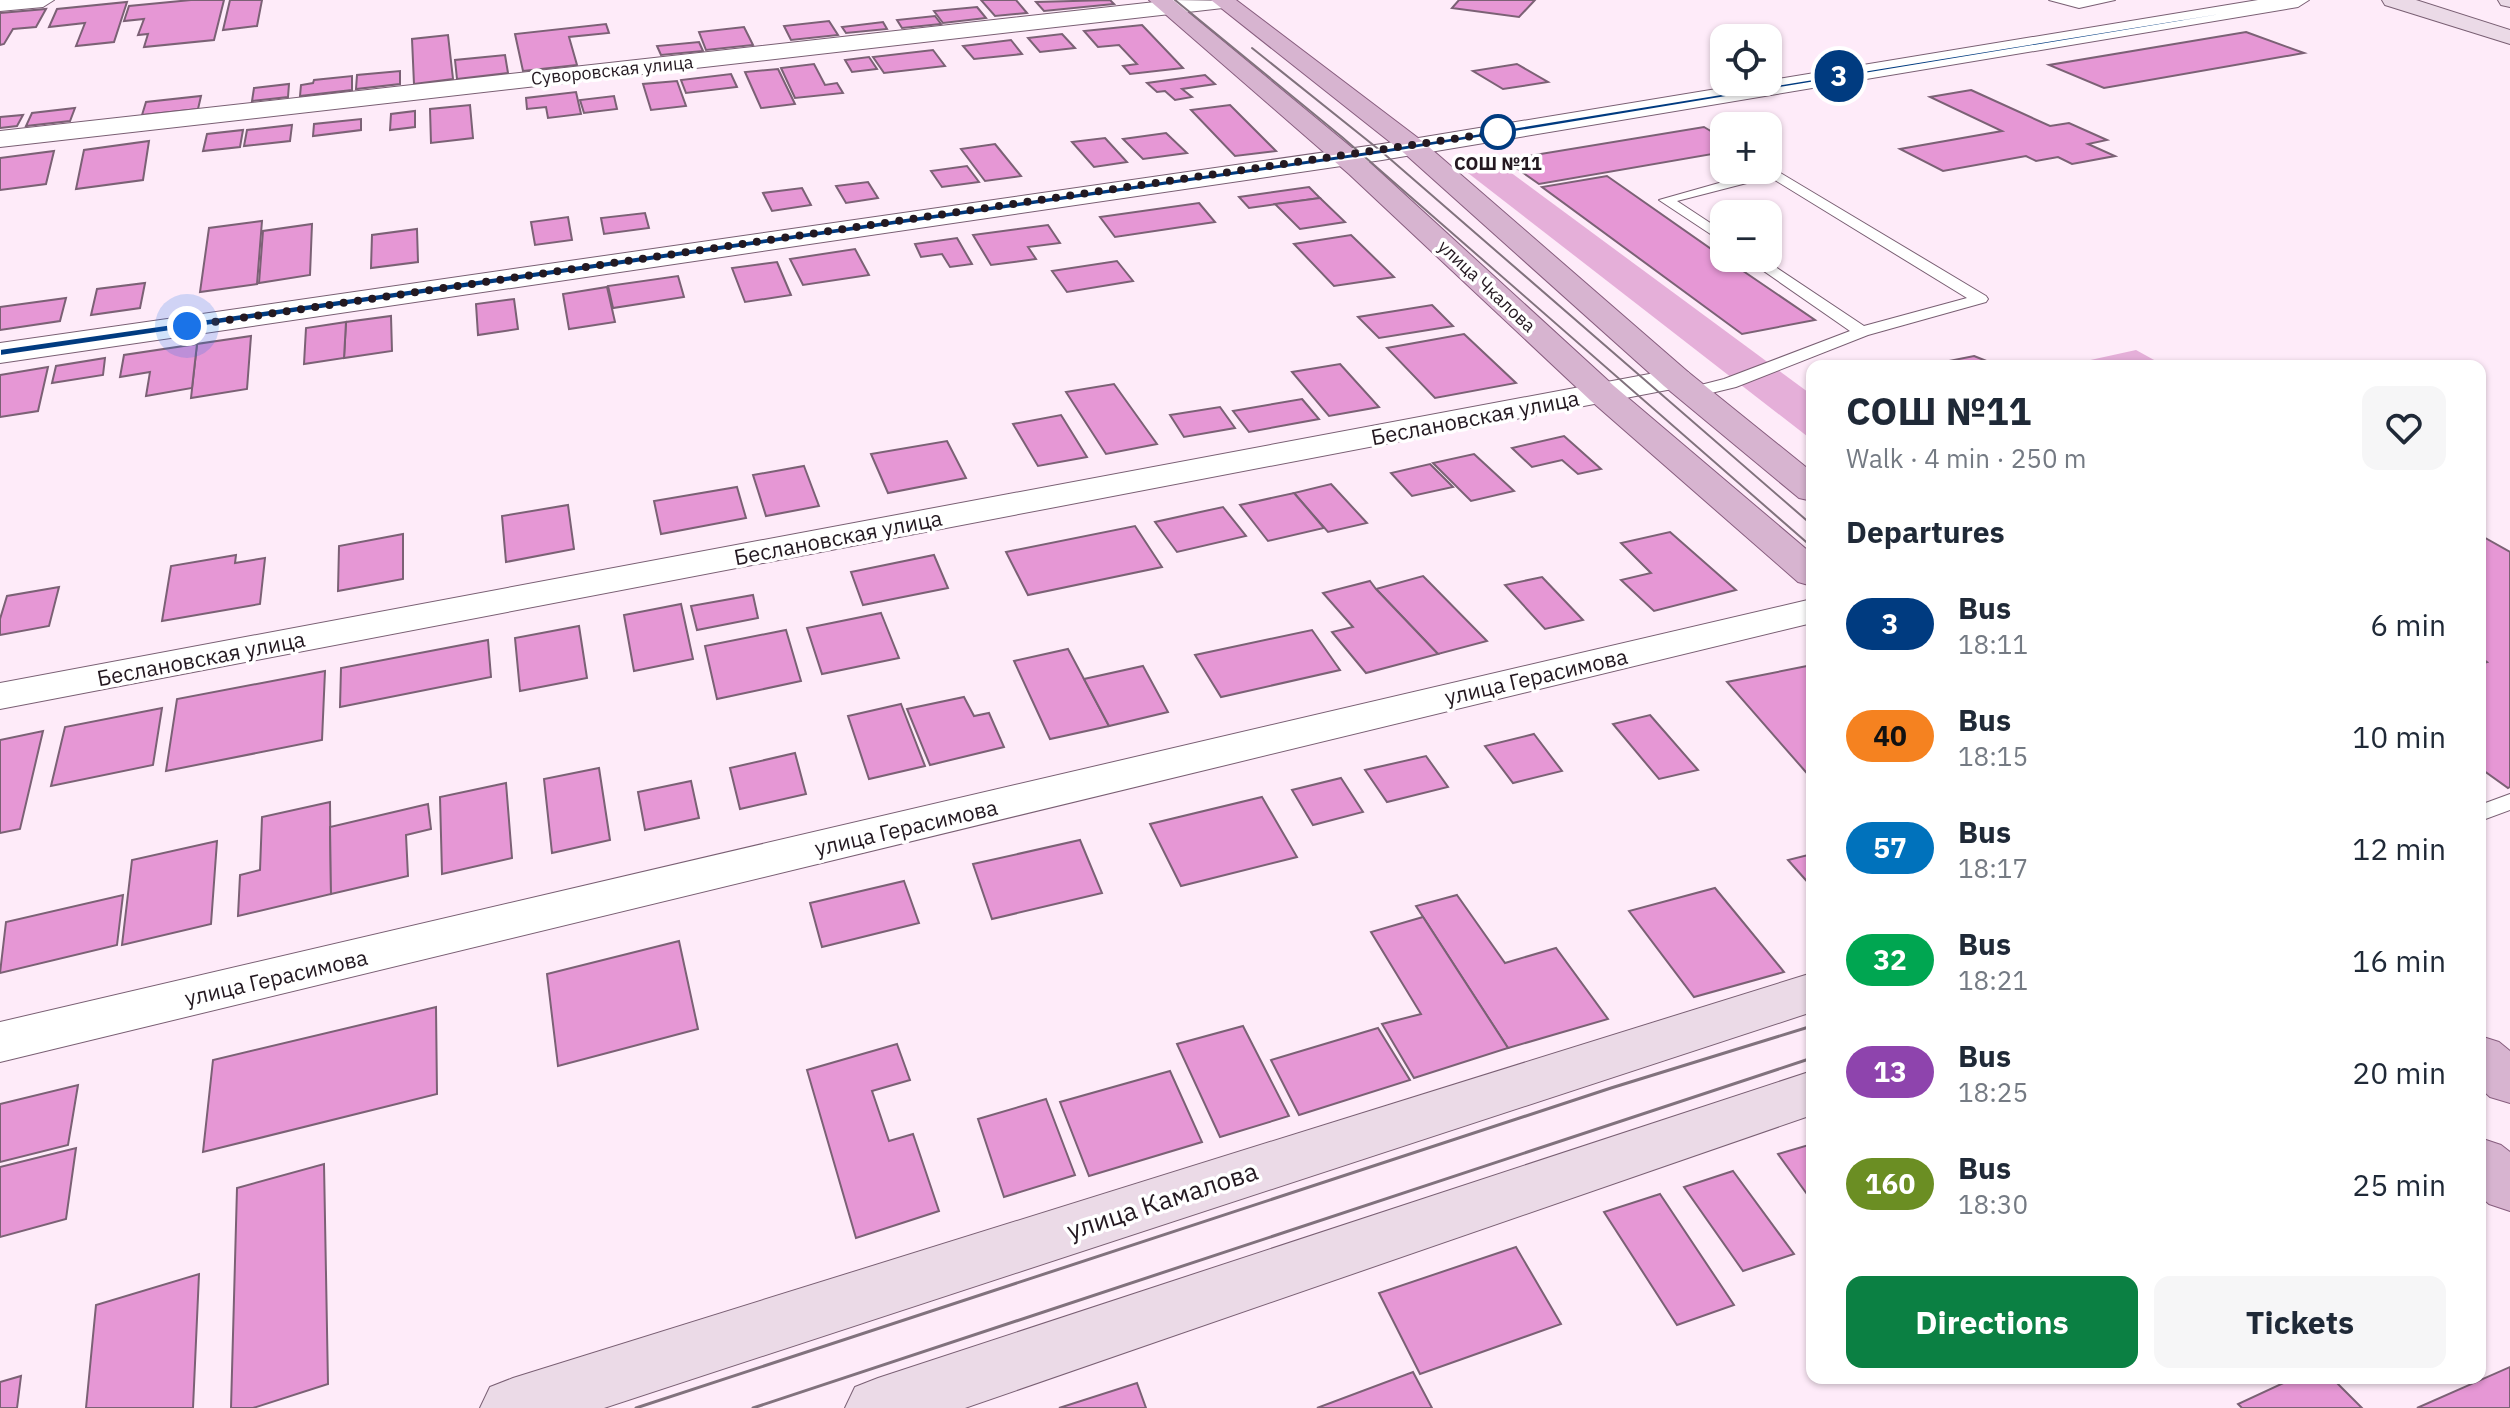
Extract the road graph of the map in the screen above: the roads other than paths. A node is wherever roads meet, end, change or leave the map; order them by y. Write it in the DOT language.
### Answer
graph roads {
  1 [pos="43,0"];
  2 [pos="1223,0"];
  3 [pos="2054,0"];
  4 [pos="2110,0"];
  5 [pos="2298,0"];
  6 [pos="2393,0"];
  7 [pos="2480,1"];
  8 [pos="2510,2"];
  9 [pos="0,4"];
  10 [pos="1164,4"];
  11 [pos="2510,37"];
  12 [pos="0,139"];
  13 [pos="1413,147"];
  14 [pos="1346,156"];
  15 [pos="1710,230"];
  16 [pos="1773,272"];
  17 [pos="1862,332"];
  18 [pos="0,353"];
  19 [pos="1686,385"];
  20 [pos="1602,393"];
  21 [pos="1806,485"];
  22 [pos="1806,569"];
  23 [pos="1806,612"];
  24 [pos="0,696"];
  25 [pos="2510,802"];
  26 [pos="2486,811"];
  27 [pos="1806,994"];
  28 [pos="0,1042"];
  29 [pos="2486,1062"];
  30 [pos="2510,1082"];
  31 [pos="1806,1095"];
  32 [pos="2486,1166"];
  33 [pos="2510,1187"];
  34 [pos="513,1408"];
  35 [pos="878,1408"];
  1 -- 9 [label="street"];
  2 -- 10 [label="street, Суворовская улица"];
  2 -- 13 [label="main road"];
  3 -- 4 [label="lane"];
  5 -- 13 [label="street"];
  6 -- 11 [label="street"];
  7 -- 8 [label="street"];
  10 -- 12 [label="street, Суворовская улица"];
  10 -- 14 [label="main road, улица Чкалова"];
  13 -- 14 [label="street"];
  13 -- 19 [label="main road"];
  14 -- 18 [label="street"];
  14 -- 20 [label="main road, улица Чкалова"];
  15 -- 17 [label="lane"];
  16 -- 17 [label="lane"];
  17 -- 19 [label="lane"];
  19 -- 20 [label="street, Беслановская улица"];
  19 -- 21 [label="main road"];
  20 -- 22 [label="main road, улица Чкалова"];
  20 -- 24 [label="street, Беслановская улица"];
  23 -- 28 [label="street, улица Герасимова"];
  25 -- 26 [label="lane"];
  27 -- 34 [label="street, улица Камалова"];
  29 -- 30 [label="main road"];
  31 -- 35 [label="street"];
  32 -- 33 [label="main road"];
}
